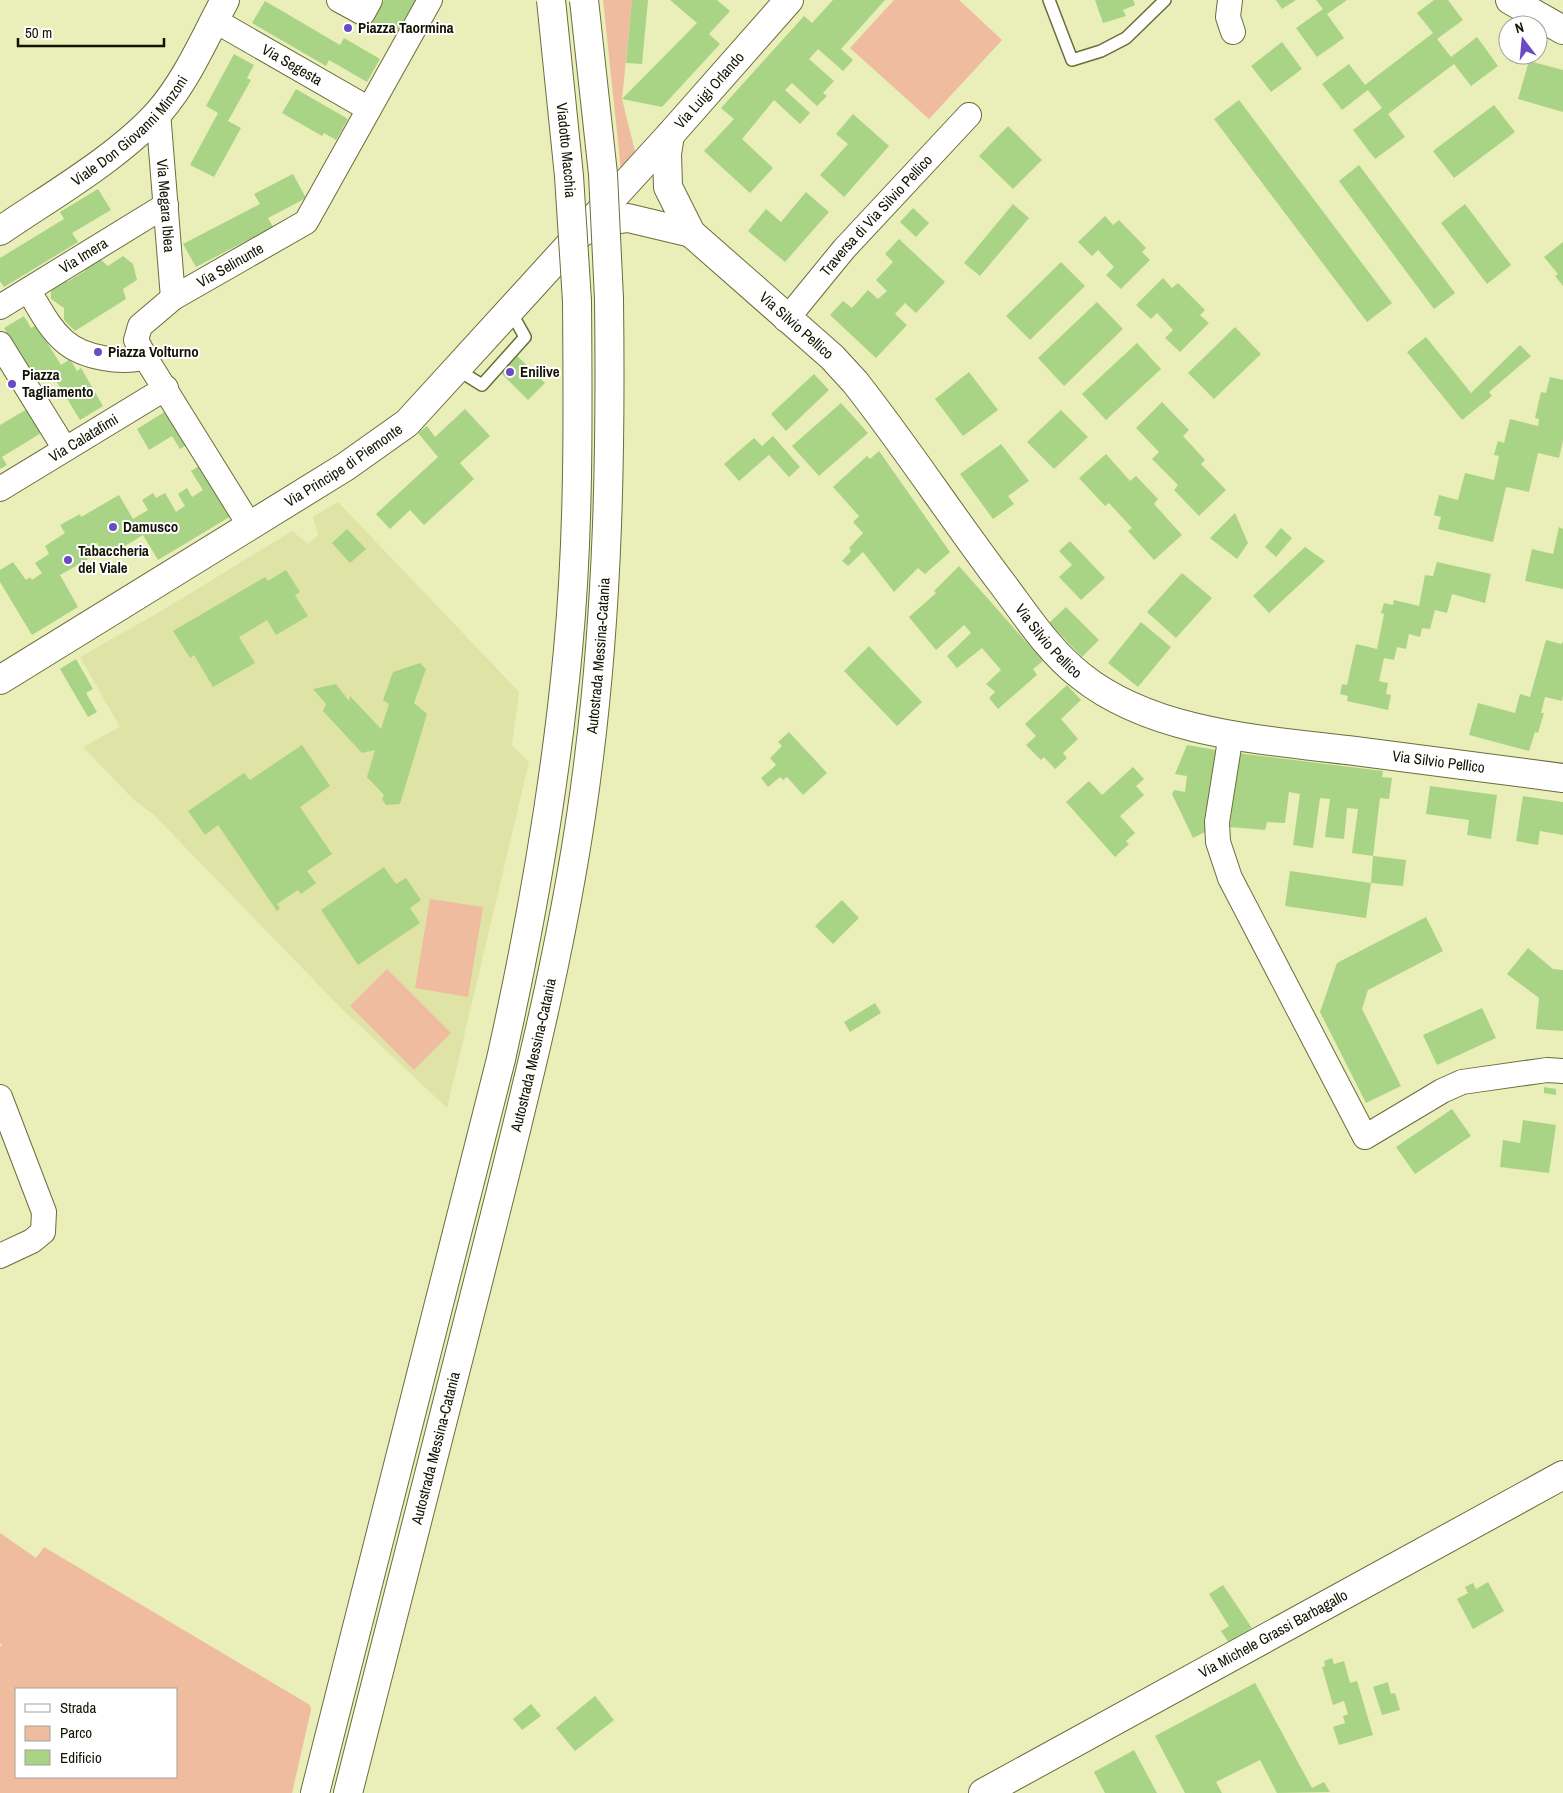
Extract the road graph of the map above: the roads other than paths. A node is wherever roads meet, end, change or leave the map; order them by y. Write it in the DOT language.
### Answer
graph roads {
  1 [pos="339,0"];
  2 [pos="370,0"];
  3 [pos="430,0"];
  4 [pos="551,0"];
  5 [pos="584,0"];
  6 [pos="790,0"];
  7 [pos="1049,0"];
  8 [pos="1165,0"];
  9 [pos="1230,0"];
  10 [pos="1510,0"];
  11 [pos="220,10"];
  12 [pos="1563,30"];
  13 [pos="1233,32"];
  14 [pos="369,109"];
  15 [pos="158,112"];
  16 [pos="969,115"];
  17 [pos="670,135"];
  18 [pos="630,180"];
  19 [pos="166,205"];
  20 [pos="654,223"];
  21 [pos="687,225"];
  22 [pos="0,231"];
  23 [pos="583,231"];
  24 [pos="28,290"];
  25 [pos="173,298"];
  26 [pos="577,301"];
  27 [pos="0,307"];
  28 [pos="786,320"];
  29 [pos="0,344"];
  30 [pos="145,357"];
  31 [pos="6,368"];
  32 [pos="166,388"];
  33 [pos="65,449"];
  34 [pos="0,489"];
  35 [pos="250,526"];
  36 [pos="0,680"];
  37 [pos="1230,734"];
  38 [pos="1563,778"];
  39 [pos="1563,1071"];
  40 [pos="0,1097"];
  41 [pos="0,1256"];
  42 [pos="1563,1475"];
  43 [pos="316,1793"];
  44 [pos="348,1793"];
  45 [pos="983,1793"];
  1 -- 2 [label="street"];
  3 -- 14 [label="street, Via Selinunte"];
  4 -- 26 [label="main road, Viadotto Macchia, bridge"];
  5 -- 44 [label="main road, Autostrada Messina-Catania, bridge"];
  6 -- 17 [label="main road, Via Luigi Orlando"];
  7 -- 8 [label="lane"];
  9 -- 13 [label="street"];
  10 -- 12 [label="main road"];
  11 -- 14 [label="street, Via Segesta"];
  11 -- 15 [label="main road, Viale Don Giovanni Minzoni"];
  14 -- 25 [label="street, Via Selinunte"];
  15 -- 19 [label="street, Via Megara Iblea"];
  15 -- 22 [label="main road, Viale Don Giovanni Minzoni"];
  16 -- 28 [label="street, Traversa di Via Silvio Pellico"];
  17 -- 18 [label="main road, Via Luigi Orlando"];
  17 -- 21 [label="main road"];
  18 -- 20 [label="main road"];
  18 -- 21 [label="main road, Via Silvio Pellico"];
  18 -- 23 [label="main road, Via Principe di Piemonte"];
  19 -- 24 [label="street, Via Imera"];
  19 -- 25 [label="street, Via Megara Iblea"];
  20 -- 21 [label="main road"];
  20 -- 23 [label="main road"];
  21 -- 28 [label="main road, Via Silvio Pellico"];
  23 -- 35 [label="main road, Via Principe di Piemonte"];
  24 -- 27 [label="street, Via Imera"];
  24 -- 30 [label="street"];
  25 -- 30 [label="street, Via Selinunte"];
  26 -- 43 [label="main road, Autostrada Messina-Catania"];
  28 -- 37 [label="main road, Via Silvio Pellico"];
  29 -- 31 [label="street"];
  30 -- 32 [label="street, Via Selinunte"];
  31 -- 33 [label="street"];
  32 -- 33 [label="street, Via Calatafimi"];
  32 -- 35 [label="street, Via Selinunte"];
  33 -- 34 [label="street, Via Calatafimi"];
  35 -- 36 [label="main road, Via Principe di Piemonte"];
  37 -- 38 [label="main road, Via Silvio Pellico"];
  37 -- 39 [label="street"];
  40 -- 41 [label="street"];
  42 -- 45 [label="main road, Via Michele Grassi Barbagallo"];
}
